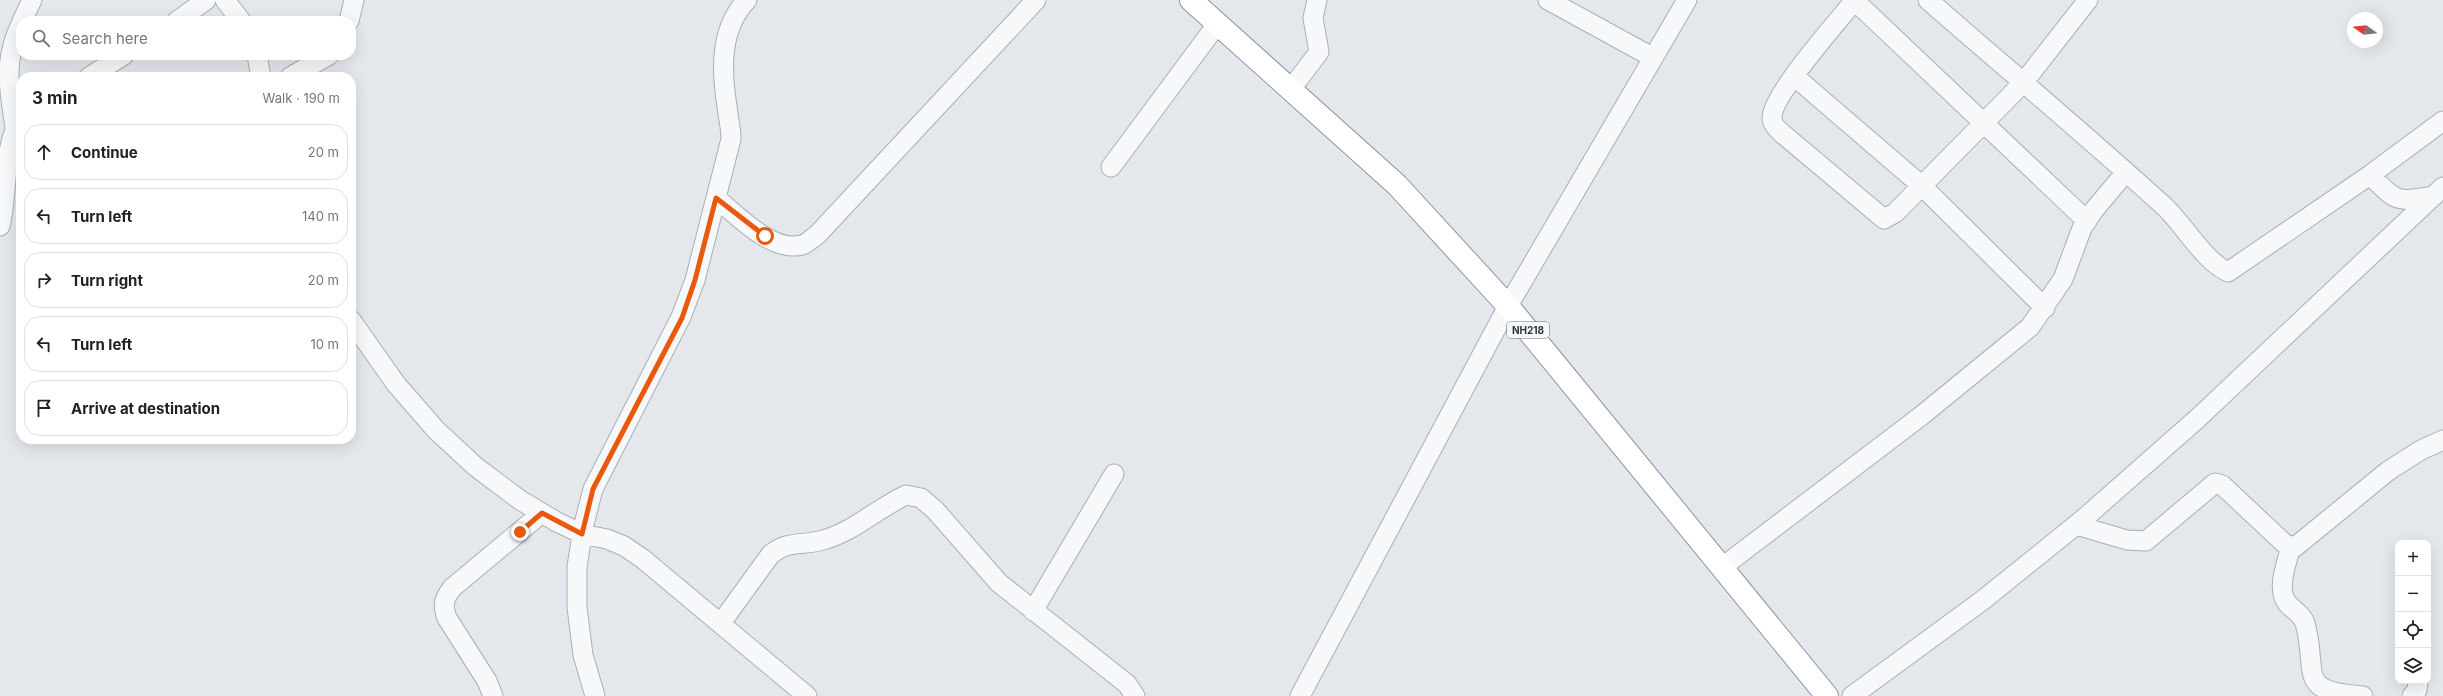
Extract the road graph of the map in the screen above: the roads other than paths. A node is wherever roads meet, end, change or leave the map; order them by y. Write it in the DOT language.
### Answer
graph roads {
  1 [pos="32,0"];
  2 [pos="206,0"];
  3 [pos="225,0"];
  4 [pos="354,0"];
  5 [pos="1036,0"];
  6 [pos="1191,0"];
  7 [pos="1317,0"];
  8 [pos="1548,0"];
  9 [pos="1687,0"];
  10 [pos="1855,0"];
  11 [pos="1928,0"];
  12 [pos="2088,0"];
  13 [pos="740,3"];
  14 [pos="24,16"];
  15 [pos="184,16"];
  16 [pos="237,16"];
  17 [pos="350,16"];
  18 [pos="1218,23"];
  19 [pos="16,29"];
  20 [pos="6,38"];
  21 [pos="1652,57"];
  22 [pos="116,60"];
  23 [pos="257,60"];
  24 [pos="320,60"];
  25 [pos="97,72"];
  26 [pos="260,72"];
  27 [pos="299,72"];
  28 [pos="1794,76"];
  29 [pos="2023,83"];
  30 [pos="1291,89"];
  31 [pos="16,112"];
  32 [pos="2443,121"];
  33 [pos="1985,122"];
  34 [pos="16,129"];
  35 [pos="1111,167"];
  36 [pos="2126,172"];
  37 [pos="2370,175"];
  38 [pos="1922,186"];
  39 [pos="2440,194"];
  40 [pos="716,198"];
  41 [pos="2087,221"];
  42 [pos="0,226"];
  43 [pos="1508,306"];
  44 [pos="2045,308"];
  45 [pos="356,327"];
  46 [pos="2443,440"];
  47 [pos="1114,474"];
  48 [pos="542,513"];
  49 [pos="2076,525"];
  50 [pos="582,534"];
  51 [pos="2291,546"];
  52 [pos="1721,568"];
  53 [pos="1033,611"];
  54 [pos="721,623"];
  55 [pos="2418,684"];
  56 [pos="493,696"];
  57 [pos="595,696"];
  58 [pos="807,696"];
  59 [pos="1135,696"];
  60 [pos="1300,696"];
  61 [pos="1826,696"];
  62 [pos="1852,696"];
  63 [pos="2363,696"];
  64 [pos="2412,696"];
  1 -- 14 [label="street"];
  2 -- 15 [label="street"];
  3 -- 16 [label="street"];
  4 -- 17 [label="street"];
  5 -- 40 [label="street"];
  6 -- 18 [label="highway, NH218"];
  7 -- 30 [label="street"];
  8 -- 21 [label="street"];
  9 -- 21 [label="street"];
  10 -- 28 [label="street"];
  10 -- 33 [label="street"];
  11 -- 29 [label="street"];
  12 -- 29 [label="street"];
  13 -- 40 [label="street"];
  18 -- 30 [label="highway, NH218"];
  18 -- 35 [label="street"];
  19 -- 20 [label="street"];
  20 -- 31 [label="street"];
  21 -- 43 [label="street"];
  22 -- 25 [label="street"];
  23 -- 26 [label="street"];
  24 -- 27 [label="street"];
  28 -- 38 [label="street"];
  28 -- 38 [label="street"];
  29 -- 33 [label="street"];
  29 -- 36 [label="street"];
  30 -- 43 [label="highway, NH218"];
  32 -- 37 [label="street"];
  33 -- 38 [label="street"];
  33 -- 41 [label="street"];
  34 -- 42 [label="street"];
  36 -- 37 [label="street"];
  36 -- 41 [label="street"];
  37 -- 39 [label="street"];
  38 -- 44 [label="street"];
  39 -- 49 [label="street"];
  40 -- 50 [label="street"];
  41 -- 44 [label="street"];
  43 -- 52 [label="highway, NH218"];
  43 -- 60 [label="street"];
  44 -- 52 [label="street"];
  45 -- 48 [label="street"];
  46 -- 51 [label="street"];
  47 -- 53 [label="street"];
  48 -- 50 [label="street"];
  48 -- 56 [label="street"];
  49 -- 51 [label="street"];
  49 -- 62 [label="street"];
  50 -- 54 [label="street"];
  50 -- 57 [label="street"];
  51 -- 63 [label="street"];
  52 -- 61 [label="highway, NH218"];
  53 -- 54 [label="street"];
  53 -- 59 [label="street"];
  54 -- 58 [label="street"];
  55 -- 64 [label="street"];
}
